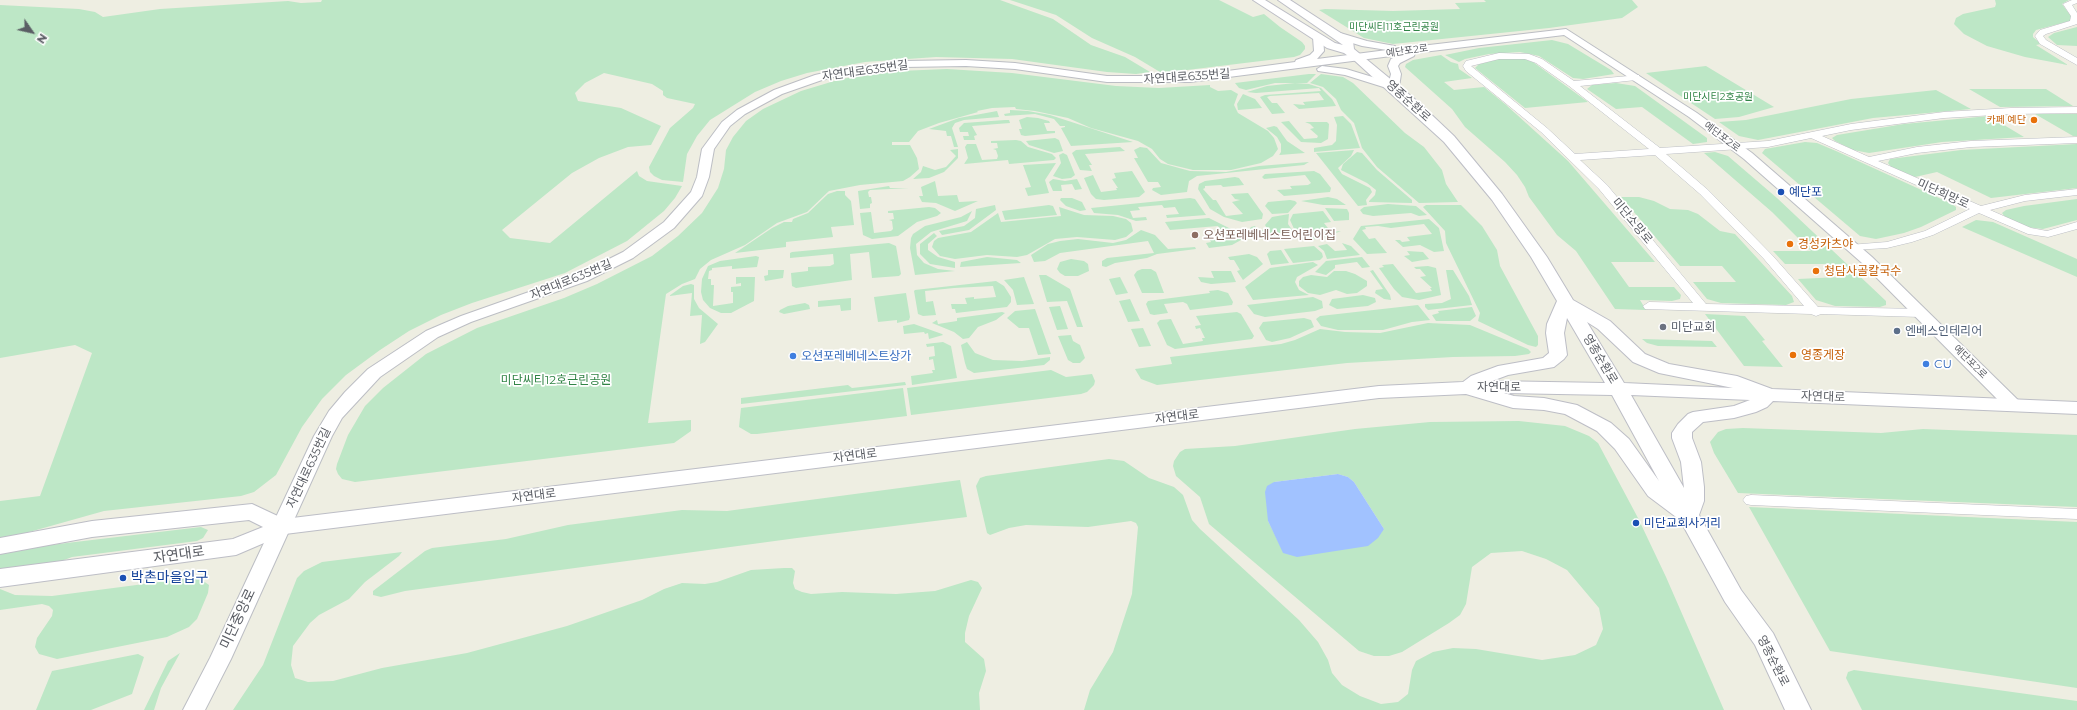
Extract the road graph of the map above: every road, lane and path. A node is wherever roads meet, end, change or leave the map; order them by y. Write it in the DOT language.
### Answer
graph roads {
  1 [pos="1258,0"];
  2 [pos="1283,0"];
  3 [pos="2077,1"];
  4 [pos="1337,35"];
  5 [pos="1318,37"];
  6 [pos="1429,48"];
  7 [pos="1353,54"];
  8 [pos="2077,62"];
  9 [pos="1280,68"];
  10 [pos="1636,77"];
  11 [pos="1572,84"];
  12 [pos="1393,87"];
  13 [pos="2077,110"];
  14 [pos="1812,135"];
  15 [pos="2077,140"];
  16 [pos="1734,146"];
  17 [pos="1658,151"];
  18 [pos="1574,157"];
  19 [pos="1867,160"];
  20 [pos="2077,192"];
  21 [pos="1978,210"];
  22 [pos="2077,225"];
  23 [pos="1853,247"];
  24 [pos="1565,302"];
  25 [pos="1649,306"];
  26 [pos="1703,308"];
  27 [pos="1816,312"];
  28 [pos="1921,313"];
  29 [pos="1467,388"];
  30 [pos="1618,389"];
  31 [pos="1769,395"];
  32 [pos="2013,405"];
  33 [pos="2077,408"];
  34 [pos="1751,500"];
  35 [pos="2077,514"];
  36 [pos="1688,515"];
  37 [pos="282,527"];
  38 [pos="0,546"];
  39 [pos="0,578"];
  40 [pos="194,710"];
  41 [pos="1798,710"];
  1 -- 5 [label="main road, 영종순환로"];
  2 -- 4 [label="main road, 영종순환로"];
  3 -- 8 [label="street"];
  4 -- 6 [label="street"];
  4 -- 7 [label="main road, 영종순환로"];
  5 -- 7 [label="main road, 영종순환로"];
  5 -- 9 [label="street"];
  6 -- 7 [label="street, 예단포2로"];
  6 -- 10 [label="street, 예단포2로"];
  6 -- 12 [label="street"];
  7 -- 9 [label="street, 자연대로635번길"];
  7 -- 12 [label="main road, 영종순환로"];
  9 -- 12 [label="street"];
  9 -- 37 [label="street, 자연대로635번길"];
  10 -- 11 [label="street"];
  10 -- 16 [label="street, 예단포2로"];
  11 -- 17 [label="street, 미단소망로"];
  11 -- 18 [label="street, 미단소망로"];
  12 -- 24 [label="main road, 영종순환로"];
  13 -- 14 [label="street"];
  14 -- 16 [label="street"];
  14 -- 19 [label="street, 미단희망로"];
  15 -- 19 [label="street"];
  16 -- 17 [label="street"];
  16 -- 23 [label="street, 예단포2로"];
  17 -- 18 [label="street"];
  17 -- 27 [label="street, 미단소망로"];
  18 -- 26 [label="street, 미단소망로"];
  19 -- 21 [label="street, 미단희망로"];
  20 -- 21 [label="street"];
  21 -- 22 [label="street, 미단희망로"];
  21 -- 23 [label="street"];
  23 -- 28 [label="street, 예단포2로"];
  24 -- 29 [label="main road"];
  24 -- 30 [label="main road, 영종순환로"];
  24 -- 31 [label="main road"];
  25 -- 26 [label="street"];
  26 -- 27 [label="street"];
  27 -- 28 [label="street"];
  28 -- 32 [label="street, 예단포2로"];
  29 -- 30 [label="main road, 자연대로"];
  29 -- 36 [label="main road"];
  29 -- 37 [label="main road, 자연대로"];
  30 -- 31 [label="main road, 자연대로"];
  30 -- 36 [label="main road, 영종순환로"];
  31 -- 32 [label="main road, 자연대로"];
  31 -- 36 [label="main road"];
  32 -- 33 [label="main road, 자연대로"];
  34 -- 35 [label="street"];
  36 -- 41 [label="main road, 영종순환로"];
  37 -- 38 [label="main road"];
  37 -- 39 [label="main road, 자연대로"];
  37 -- 40 [label="street, 미단중앙로"];
}
